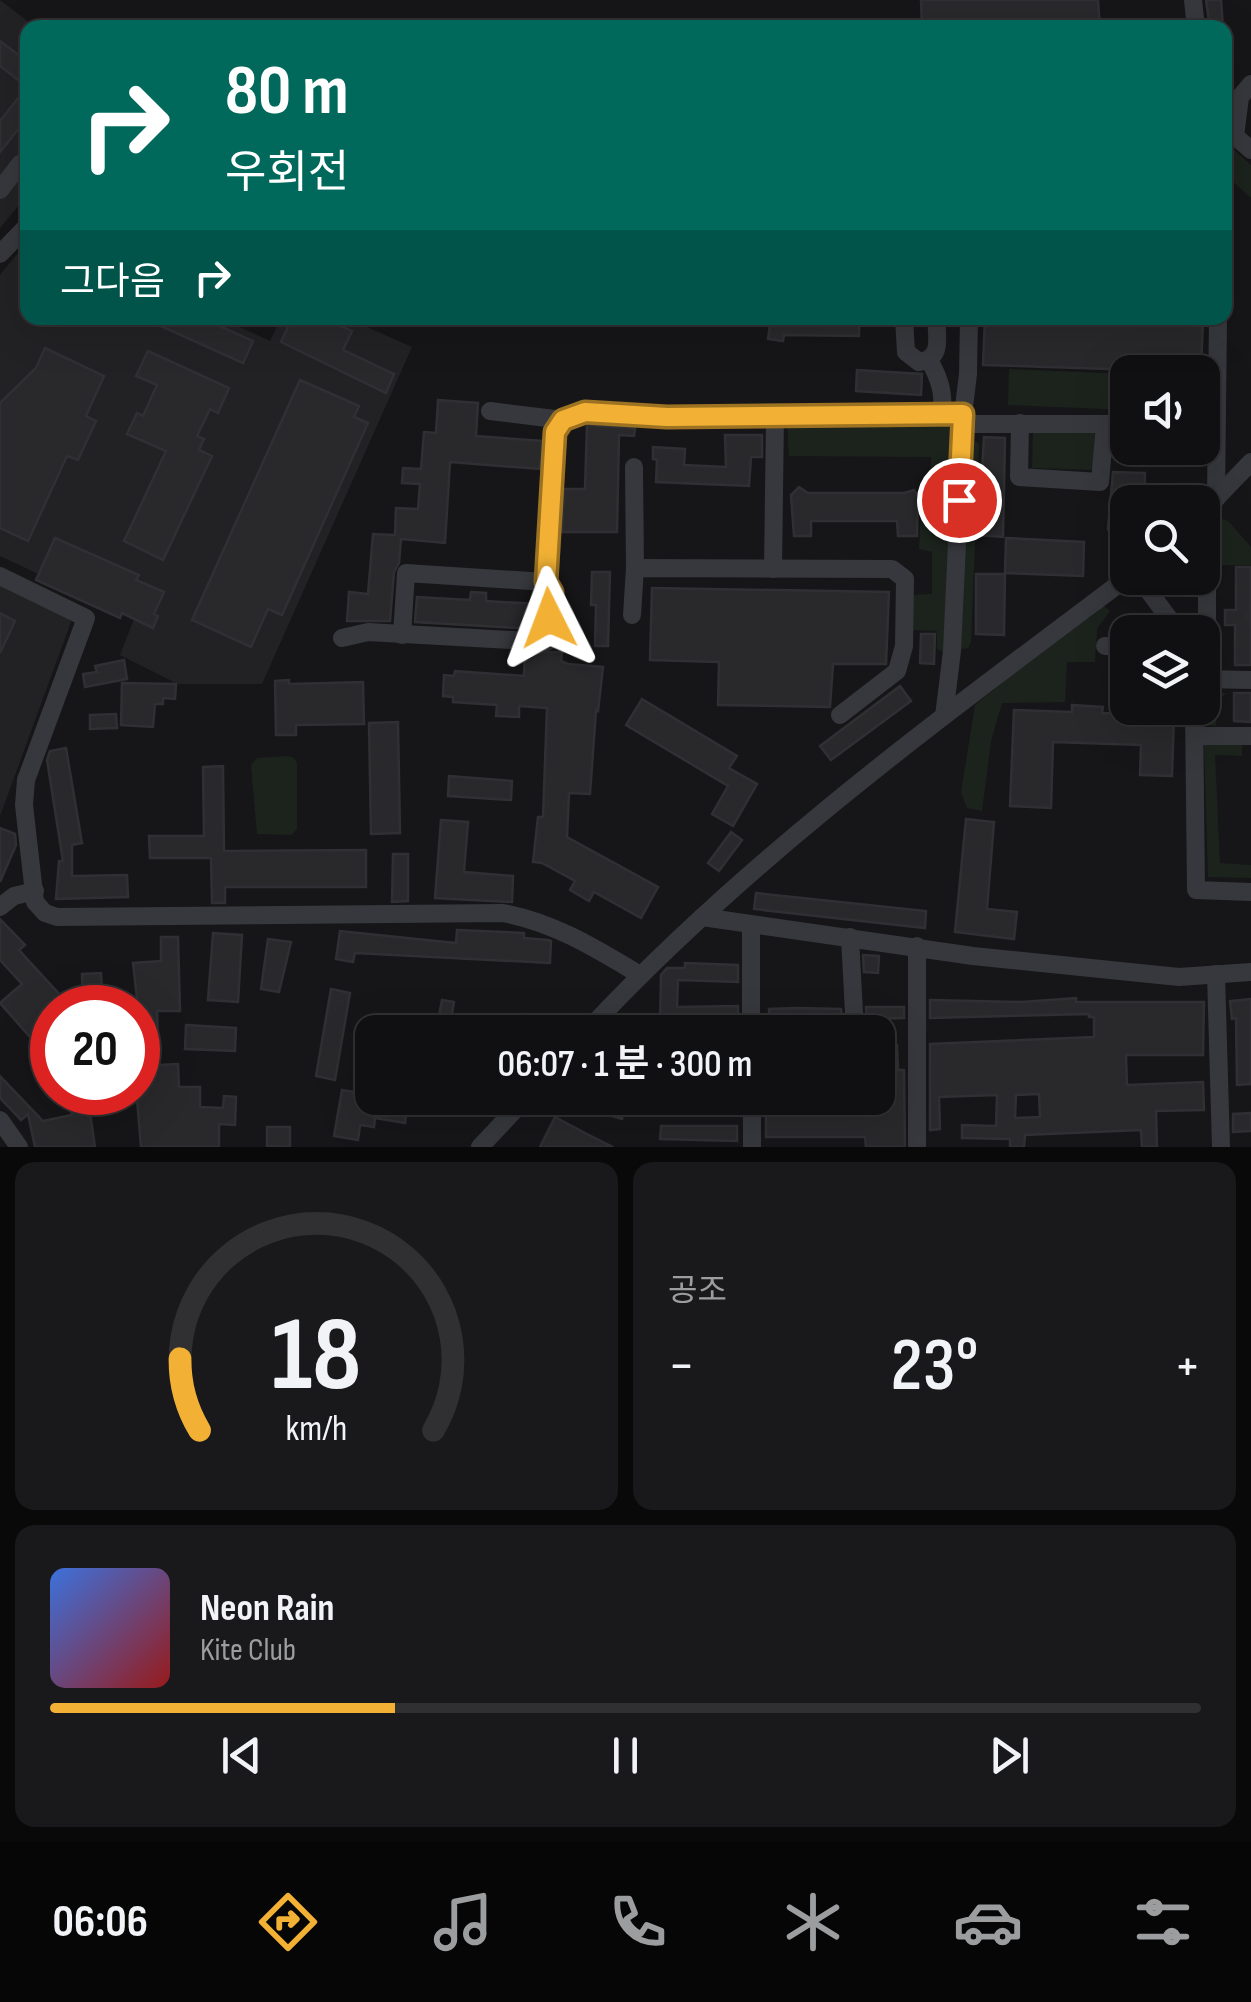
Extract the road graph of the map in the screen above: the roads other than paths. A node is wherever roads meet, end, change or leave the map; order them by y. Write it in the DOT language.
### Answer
graph roads {
  1 [pos="1251,84"];
  2 [pos="1251,150"];
  3 [pos="20,164"];
  4 [pos="0,190"];
  5 [pos="20,233"];
  6 [pos="0,254"];
  7 [pos="904,325"];
  8 [pos="936,325"];
  9 [pos="969,325"];
  10 [pos="1218,325"];
  11 [pos="930,360"];
  12 [pos="490,412"];
  13 [pos="942,415"];
  14 [pos="963,419"];
  15 [pos="563,420"];
  16 [pos="775,424"];
  17 [pos="1020,424"];
  18 [pos="1105,424"];
  19 [pos="1110,424"];
  20 [pos="1251,462"];
  21 [pos="634,467"];
  22 [pos="1210,485"];
  23 [pos="1220,494"];
  24 [pos="635,568"];
  25 [pos="773,569"];
  26 [pos="0,576"];
  27 [pos="546,582"];
  28 [pos="1110,591"];
  29 [pos="632,616"];
  30 [pos="402,635"];
  31 [pos="342,638"];
  32 [pos="1105,646"];
  33 [pos="1110,646"];
  34 [pos="1220,679"];
  35 [pos="1251,680"];
  36 [pos="840,715"];
  37 [pos="944,716"];
  38 [pos="1194,725"];
  39 [pos="1194,736"];
  40 [pos="1251,736"];
  41 [pos="35,891"];
  42 [pos="1251,892"];
  43 [pos="0,907"];
  44 [pos="702,917"];
  45 [pos="751,926"];
  46 [pos="850,938"];
  47 [pos="917,946"];
  48 [pos="1251,972"];
  49 [pos="1216,974"];
  50 [pos="640,975"];
  51 [pos="602,1015"];
  52 [pos="752,1015"];
  53 [pos="854,1015"];
  54 [pos="510,1115"];
  55 [pos="752,1115"];
  56 [pos="0,1120"];
  57 [pos="917,1144"];
  58 [pos="20,1147"];
  59 [pos="480,1147"];
  60 [pos="752,1147"];
  61 [pos="1221,1147"];
  1 -- 2 [label="street"];
  3 -- 4 [label="street"];
  5 -- 6 [label="street"];
  7 -- 11 [label="street"];
  8 -- 11 [label="street"];
  9 -- 14 [label="street"];
  10 -- 22 [label="street"];
  11 -- 13 [label="street"];
  12 -- 15 [label="street"];
  13 -- 14 [label="street"];
  13 -- 16 [label="street"];
  14 -- 17 [label="street"];
  14 -- 37 [label="street"];
  15 -- 16 [label="street"];
  15 -- 27 [label="street"];
  16 -- 25 [label="street"];
  17 -- 18 [label="street"];
  17 -- 18 [label="street"];
  18 -- 19 [label="street"];
  20 -- 23 [label="street"];
  21 -- 24 [label="street"];
  24 -- 25 [label="street"];
  24 -- 29 [label="street"];
  25 -- 36 [label="street"];
  26 -- 41 [label="street"];
  27 -- 30 [label="street"];
  27 -- 30 [label="street"];
  28 -- 37 [label="street"];
  30 -- 31 [label="street"];
  32 -- 33 [label="street"];
  34 -- 35 [label="street"];
  37 -- 44 [label="street"];
  38 -- 39 [label="street"];
  39 -- 40 [label="street"];
  39 -- 42 [label="street"];
  41 -- 43 [label="street"];
  41 -- 50 [label="street"];
  44 -- 45 [label="street"];
  44 -- 50 [label="street"];
  45 -- 46 [label="street"];
  45 -- 52 [label="street"];
  46 -- 47 [label="street"];
  46 -- 53 [label="street"];
  47 -- 49 [label="street"];
  47 -- 57 [label="street"];
  48 -- 49 [label="street"];
  49 -- 61 [label="street"];
  50 -- 51 [label="street"];
  54 -- 59 [label="street"];
  55 -- 60 [label="street"];
  56 -- 58 [label="street"];
}
